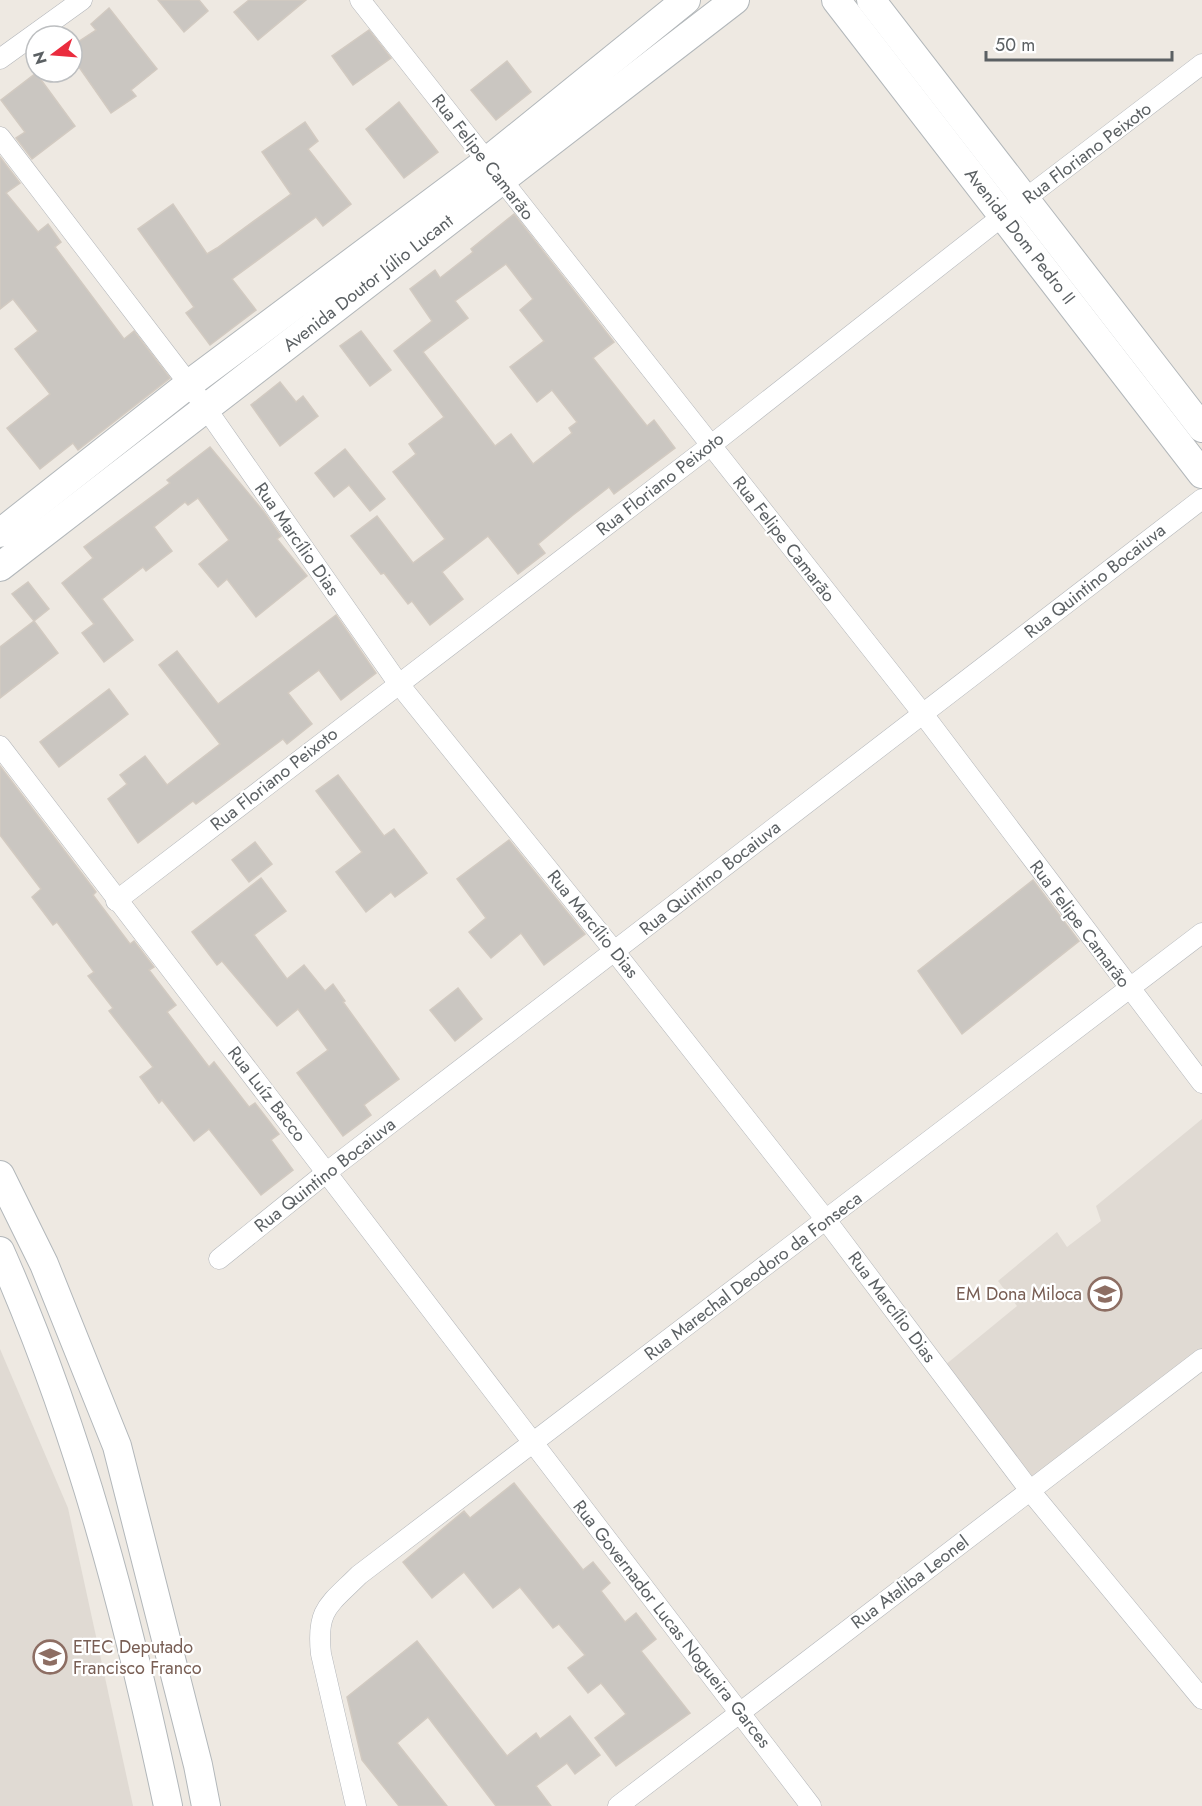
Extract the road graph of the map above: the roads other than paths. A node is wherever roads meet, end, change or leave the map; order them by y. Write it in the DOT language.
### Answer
graph roads {
  1 [pos="82,0"];
  2 [pos="360,0"];
  3 [pos="686,0"];
  4 [pos="735,0"];
  5 [pos="836,0"];
  6 [pos="871,0"];
  7 [pos="633,43"];
  8 [pos="0,59"];
  9 [pos="652,64"];
  10 [pos="1202,64"];
  11 [pos="0,137"];
  12 [pos="494,171"];
  13 [pos="1014,207"];
  14 [pos="189,384"];
  15 [pos="206,408"];
  16 [pos="1202,428"];
  17 [pos="710,446"];
  18 [pos="1202,474"];
  19 [pos="1202,499"];
  20 [pos="0,533"];
  21 [pos="0,567"];
  22 [pos="398,683"];
  23 [pos="923,714"];
  24 [pos="0,746"];
  25 [pos="116,901"];
  26 [pos="1202,933"];
  27 [pos="615,952"];
  28 [pos="1130,990"];
  29 [pos="1202,1083"];
  30 [pos="327,1172"];
  31 [pos="0,1175"];
  32 [pos="826,1220"];
  33 [pos="0,1251"];
  34 [pos="219,1259"];
  35 [pos="1202,1359"];
  36 [pos="532,1443"];
  37 [pos="1031,1492"];
  38 [pos="1202,1699"];
  39 [pos="739,1711"];
  40 [pos="168,1806"];
  41 [pos="206,1806"];
  42 [pos="356,1806"];
  43 [pos="618,1806"];
  44 [pos="811,1806"];
  1 -- 8 [label="street"];
  2 -- 12 [label="street, Rua Felipe Camarão"];
  3 -- 7 [label="street, Avenida Doutor Júlio Lucant"];
  4 -- 9 [label="street, Avenida Doutor Júlio Lucant"];
  5 -- 13 [label="street, Avenida Dom Pedro II"];
  6 -- 13 [label="street, Avenida Dom Pedro II"];
  7 -- 9 [label="street"];
  7 -- 12 [label="street, Avenida Doutor Júlio Lucant"];
  9 -- 12 [label="street, Avenida Doutor Júlio Lucant"];
  10 -- 13 [label="street, Rua Floriano Peixoto"];
  11 -- 14 [label="street, Rua Marcílio Dias"];
  12 -- 14 [label="street, Avenida Doutor Júlio Lucant"];
  12 -- 15 [label="street, Avenida Doutor Júlio Lucant"];
  12 -- 17 [label="street, Rua Felipe Camarão"];
  13 -- 16 [label="street, Avenida Dom Pedro II"];
  13 -- 17 [label="street, Rua Floriano Peixoto"];
  13 -- 18 [label="street, Avenida Dom Pedro II"];
  14 -- 15 [label="street, Rua Marcílio Dias"];
  14 -- 20 [label="street, Avenida Doutor Júlio Lucant"];
  15 -- 21 [label="street, Avenida Doutor Júlio Lucant"];
  15 -- 22 [label="street, Rua Marcílio Dias"];
  17 -- 22 [label="street, Rua Floriano Peixoto"];
  17 -- 23 [label="street, Rua Felipe Camarão"];
  19 -- 23 [label="street, Rua Quintino Bocaiuva"];
  22 -- 25 [label="street, Rua Floriano Peixoto"];
  22 -- 27 [label="street, Rua Marcílio Dias"];
  23 -- 27 [label="street, Rua Quintino Bocaiuva"];
  23 -- 28 [label="street, Rua Felipe Camarão"];
  24 -- 25 [label="street, Rua Luíz Bacco"];
  25 -- 30 [label="street, Rua Luíz Bacco"];
  26 -- 28 [label="street, Rua Marechal Deodoro da Fonseca"];
  27 -- 30 [label="street, Rua Quintino Bocaiuva"];
  27 -- 32 [label="street, Rua Marcílio Dias"];
  28 -- 29 [label="street, Rua Felipe Camarão"];
  28 -- 32 [label="street, Rua Marechal Deodoro da Fonseca"];
  30 -- 34 [label="street, Rua Quintino Bocaiuva"];
  30 -- 36 [label="street, Rua Luíz Bacco"];
  31 -- 41 [label="street"];
  32 -- 36 [label="street, Rua Marechal Deodoro da Fonseca"];
  32 -- 37 [label="street, Rua Marcílio Dias"];
  33 -- 40 [label="street"];
  35 -- 37 [label="street, Rua Ataliba Leonel"];
  36 -- 39 [label="street, Rua Governador Lucas Nogueira Garces"];
  36 -- 42 [label="street, Rua Marechal Deodoro da Fonseca"];
  37 -- 38 [label="street, Rua Marcílio Dias"];
  37 -- 39 [label="street, Rua Ataliba Leonel"];
  39 -- 43 [label="street, Rua Ataliba Leonel"];
  39 -- 44 [label="street, Rua Governador Lucas Nogueira Garces"];
}
